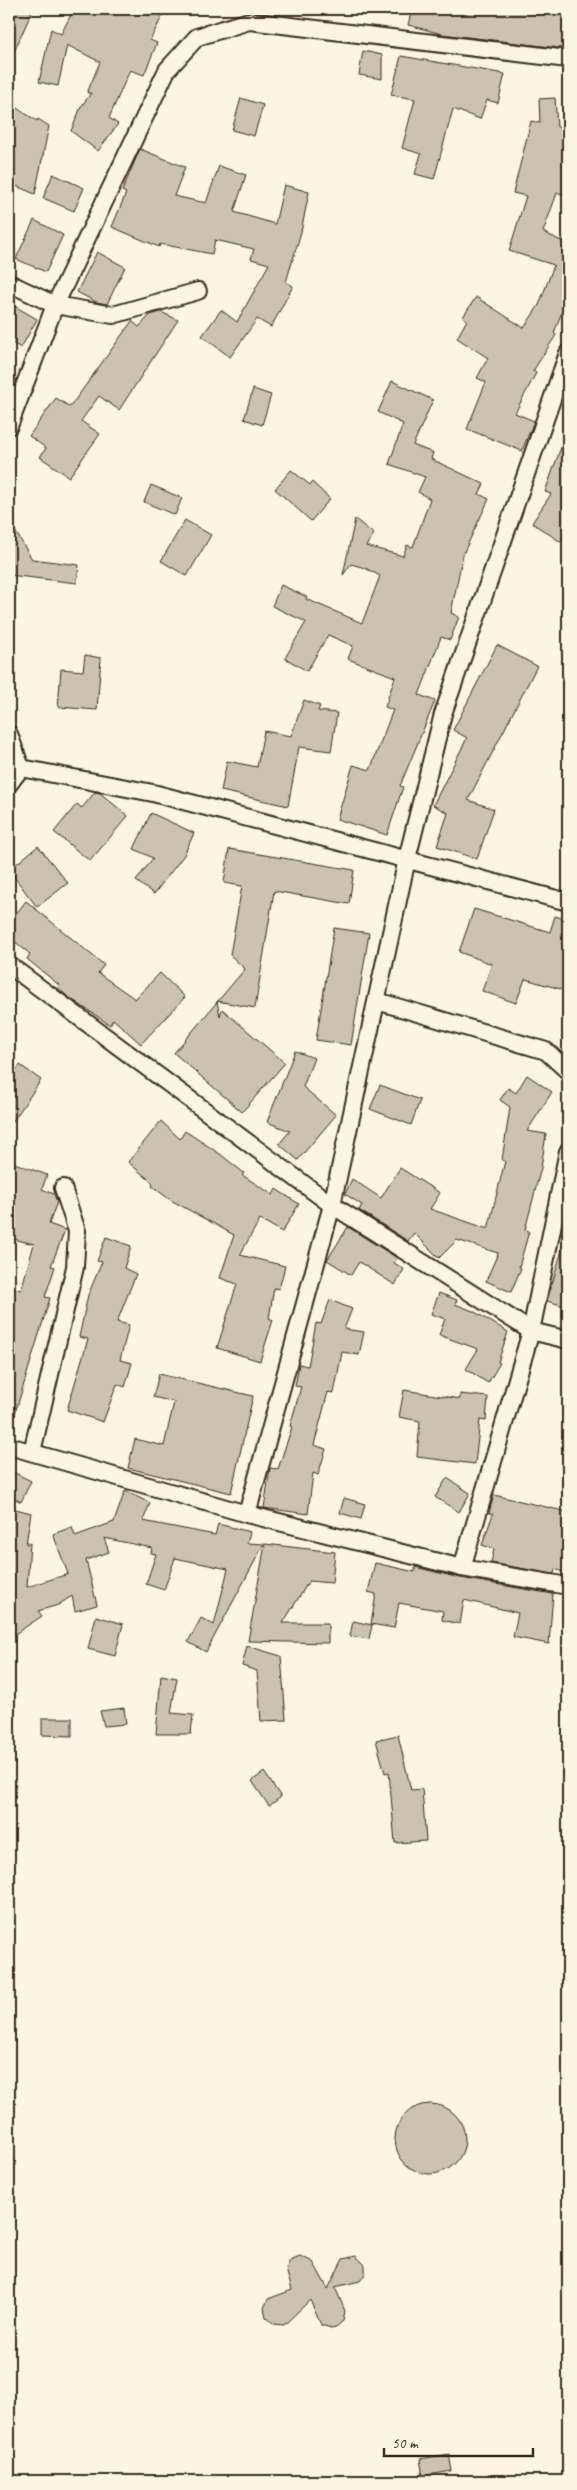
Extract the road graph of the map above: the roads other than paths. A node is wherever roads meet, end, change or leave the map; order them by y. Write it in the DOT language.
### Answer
graph roads {
  1 [pos="568,59"];
  2 [pos="9,283"];
  3 [pos="198,291"];
  4 [pos="55,305"];
  5 [pos="568,353"];
  6 [pos="9,426"];
  7 [pos="9,734"];
  8 [pos="21,768"];
  9 [pos="9,784"];
  10 [pos="407,859"];
  11 [pos="568,902"];
  12 [pos="9,967"];
  13 [pos="377,1001"];
  14 [pos="568,1071"];
  15 [pos="568,1151"];
  16 [pos="63,1188"];
  17 [pos="332,1205"];
  18 [pos="530,1331"];
  19 [pos="568,1340"];
  20 [pos="9,1446"];
  21 [pos="32,1452"];
  22 [pos="247,1514"];
  23 [pos="462,1568"];
  24 [pos="568,1586"];
  1 -- 4 [label="street"];
  2 -- 4 [label="street"];
  3 -- 4 [label="street"];
  4 -- 6 [label="street"];
  5 -- 10 [label="street"];
  7 -- 8 [label="street"];
  8 -- 9 [label="street"];
  8 -- 10 [label="street"];
  10 -- 11 [label="street"];
  10 -- 13 [label="street"];
  12 -- 17 [label="street"];
  13 -- 14 [label="street"];
  13 -- 17 [label="street"];
  15 -- 18 [label="street"];
  16 -- 21 [label="street"];
  17 -- 18 [label="street"];
  17 -- 22 [label="street"];
  18 -- 19 [label="street"];
  18 -- 23 [label="street"];
  20 -- 21 [label="street"];
  21 -- 22 [label="street"];
  22 -- 23 [label="street"];
  23 -- 24 [label="street"];
}
